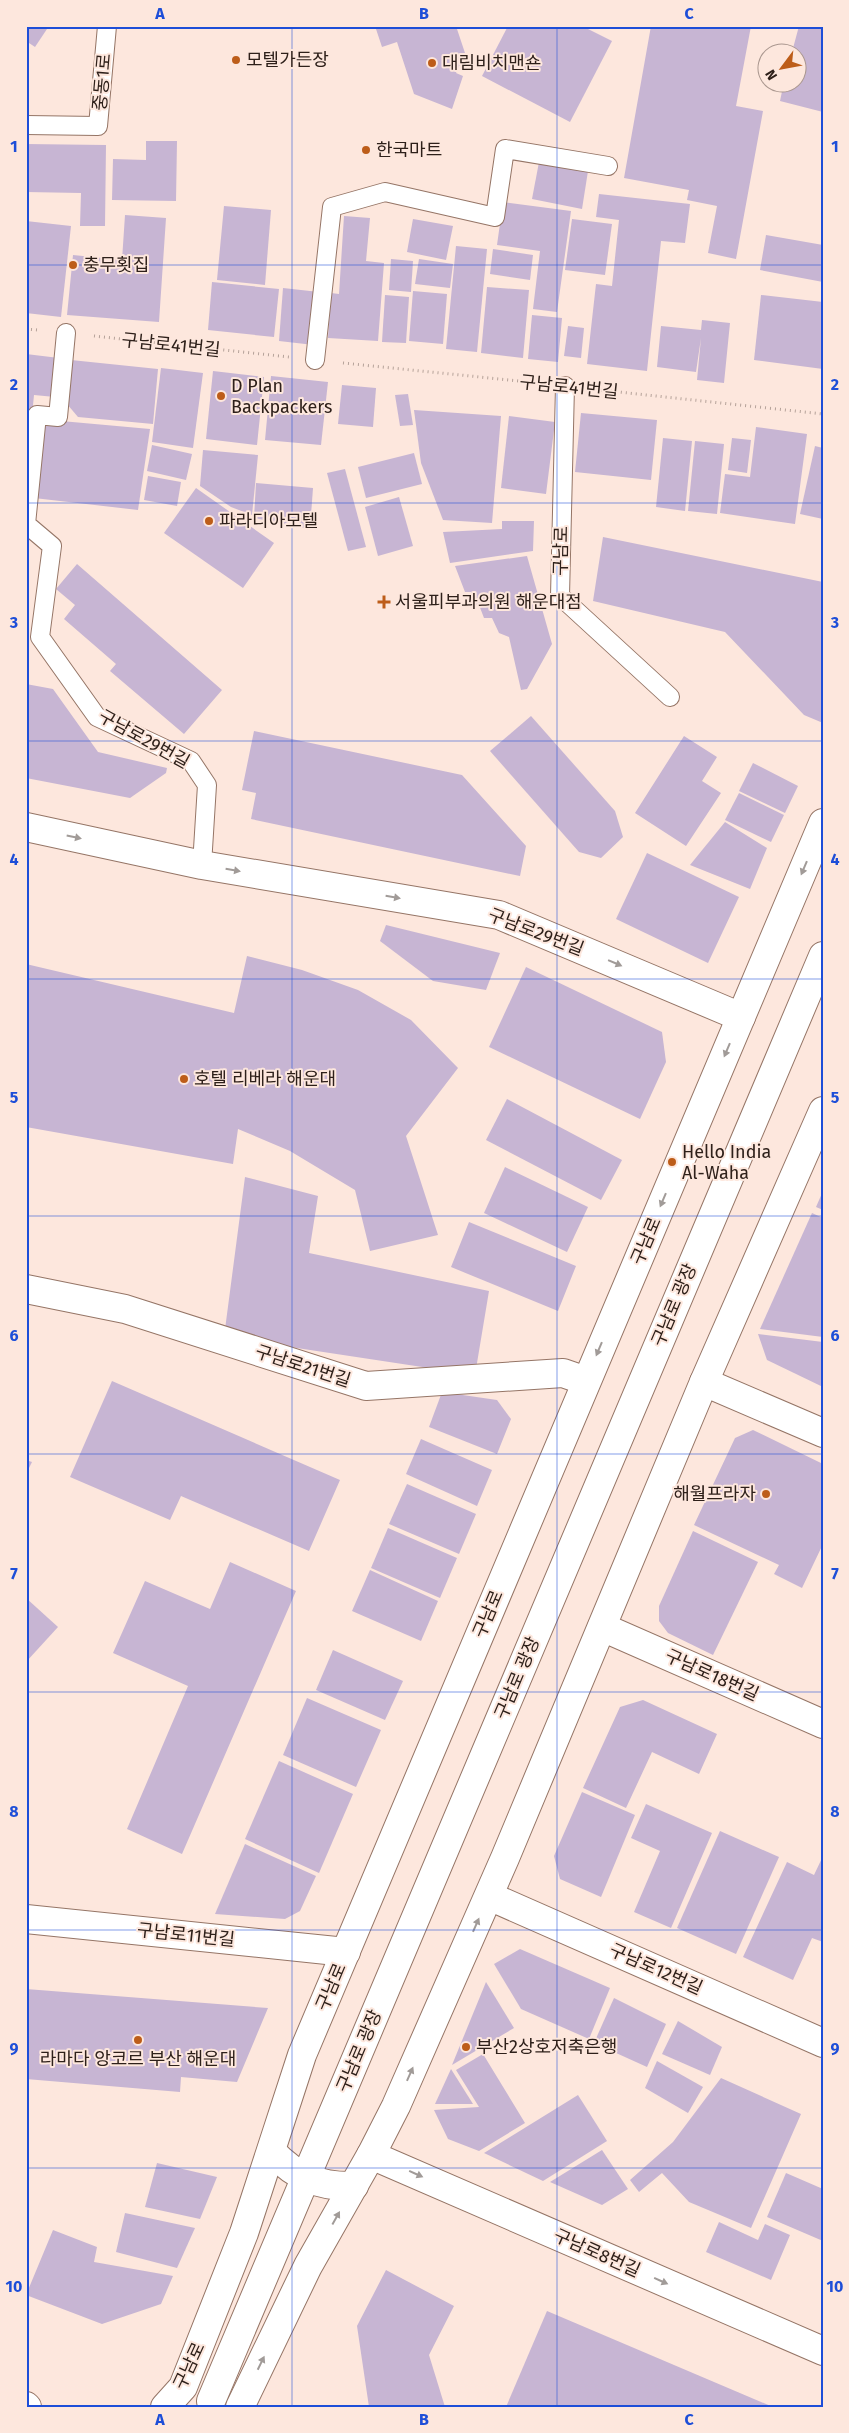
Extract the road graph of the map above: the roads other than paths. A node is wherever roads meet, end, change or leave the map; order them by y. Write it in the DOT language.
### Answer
graph roads {
  1 [pos="107,26"];
  2 [pos="26,125"];
  3 [pos="608,166"];
  4 [pos="66,333"];
  5 [pos="316,360"];
  6 [pos="565,386"];
  7 [pos="670,697"];
  8 [pos="823,823"];
  9 [pos="26,827"];
  10 [pos="202,865"];
  11 [pos="823,956"];
  12 [pos="741,1017"];
  13 [pos="823,1111"];
  14 [pos="26,1289"];
  15 [pos="586,1381"];
  16 [pos="704,1382"];
  17 [pos="823,1433"];
  18 [pos="602,1627"];
  19 [pos="823,1724"];
  20 [pos="489,1896"];
  21 [pos="26,1919"];
  22 [pos="346,1952"];
  23 [pos="823,2042"];
  24 [pos="272,2152"];
  25 [pos="371,2155"];
  26 [pos="306,2177"];
  27 [pos="354,2186"];
  28 [pos="823,2351"];
  29 [pos="210,2400"];
  30 [pos="165,2407"];
  31 [pos="240,2407"];
  1 -- 2 [label="lane, 중동1로"];
  3 -- 5 [label="lane"];
  4 -- 10 [label="lane, 구남로29번길"];
  6 -- 7 [label="lane, 구남로"];
  8 -- 12 [label="street, 구남로, one-way"];
  9 -- 10 [label="street, 구남로29번길, one-way"];
  10 -- 12 [label="street, 구남로29번길, one-way"];
  11 -- 26 [label="street, 구남로 광장"];
  12 -- 15 [label="street, 구남로, one-way"];
  13 -- 16 [label="street"];
  14 -- 15 [label="street, 구남로21번길"];
  15 -- 22 [label="street, 구남로"];
  16 -- 17 [label="street"];
  16 -- 18 [label="street"];
  18 -- 19 [label="street, 구남로18번길"];
  18 -- 20 [label="street"];
  20 -- 23 [label="street, 구남로12번길"];
  25 -- 20 [label="street, one-way"];
  21 -- 22 [label="street, 구남로11번길"];
  22 -- 24 [label="street, 구남로"];
  24 -- 26 [label="street"];
  24 -- 30 [label="street, 구남로"];
  25 -- 27 [label="street"];
  25 -- 28 [label="street, 구남로8번길, one-way"];
  26 -- 27 [label="street"];
  26 -- 29 [label="street, 구남로 광장"];
  31 -- 27 [label="street, one-way"];
}
